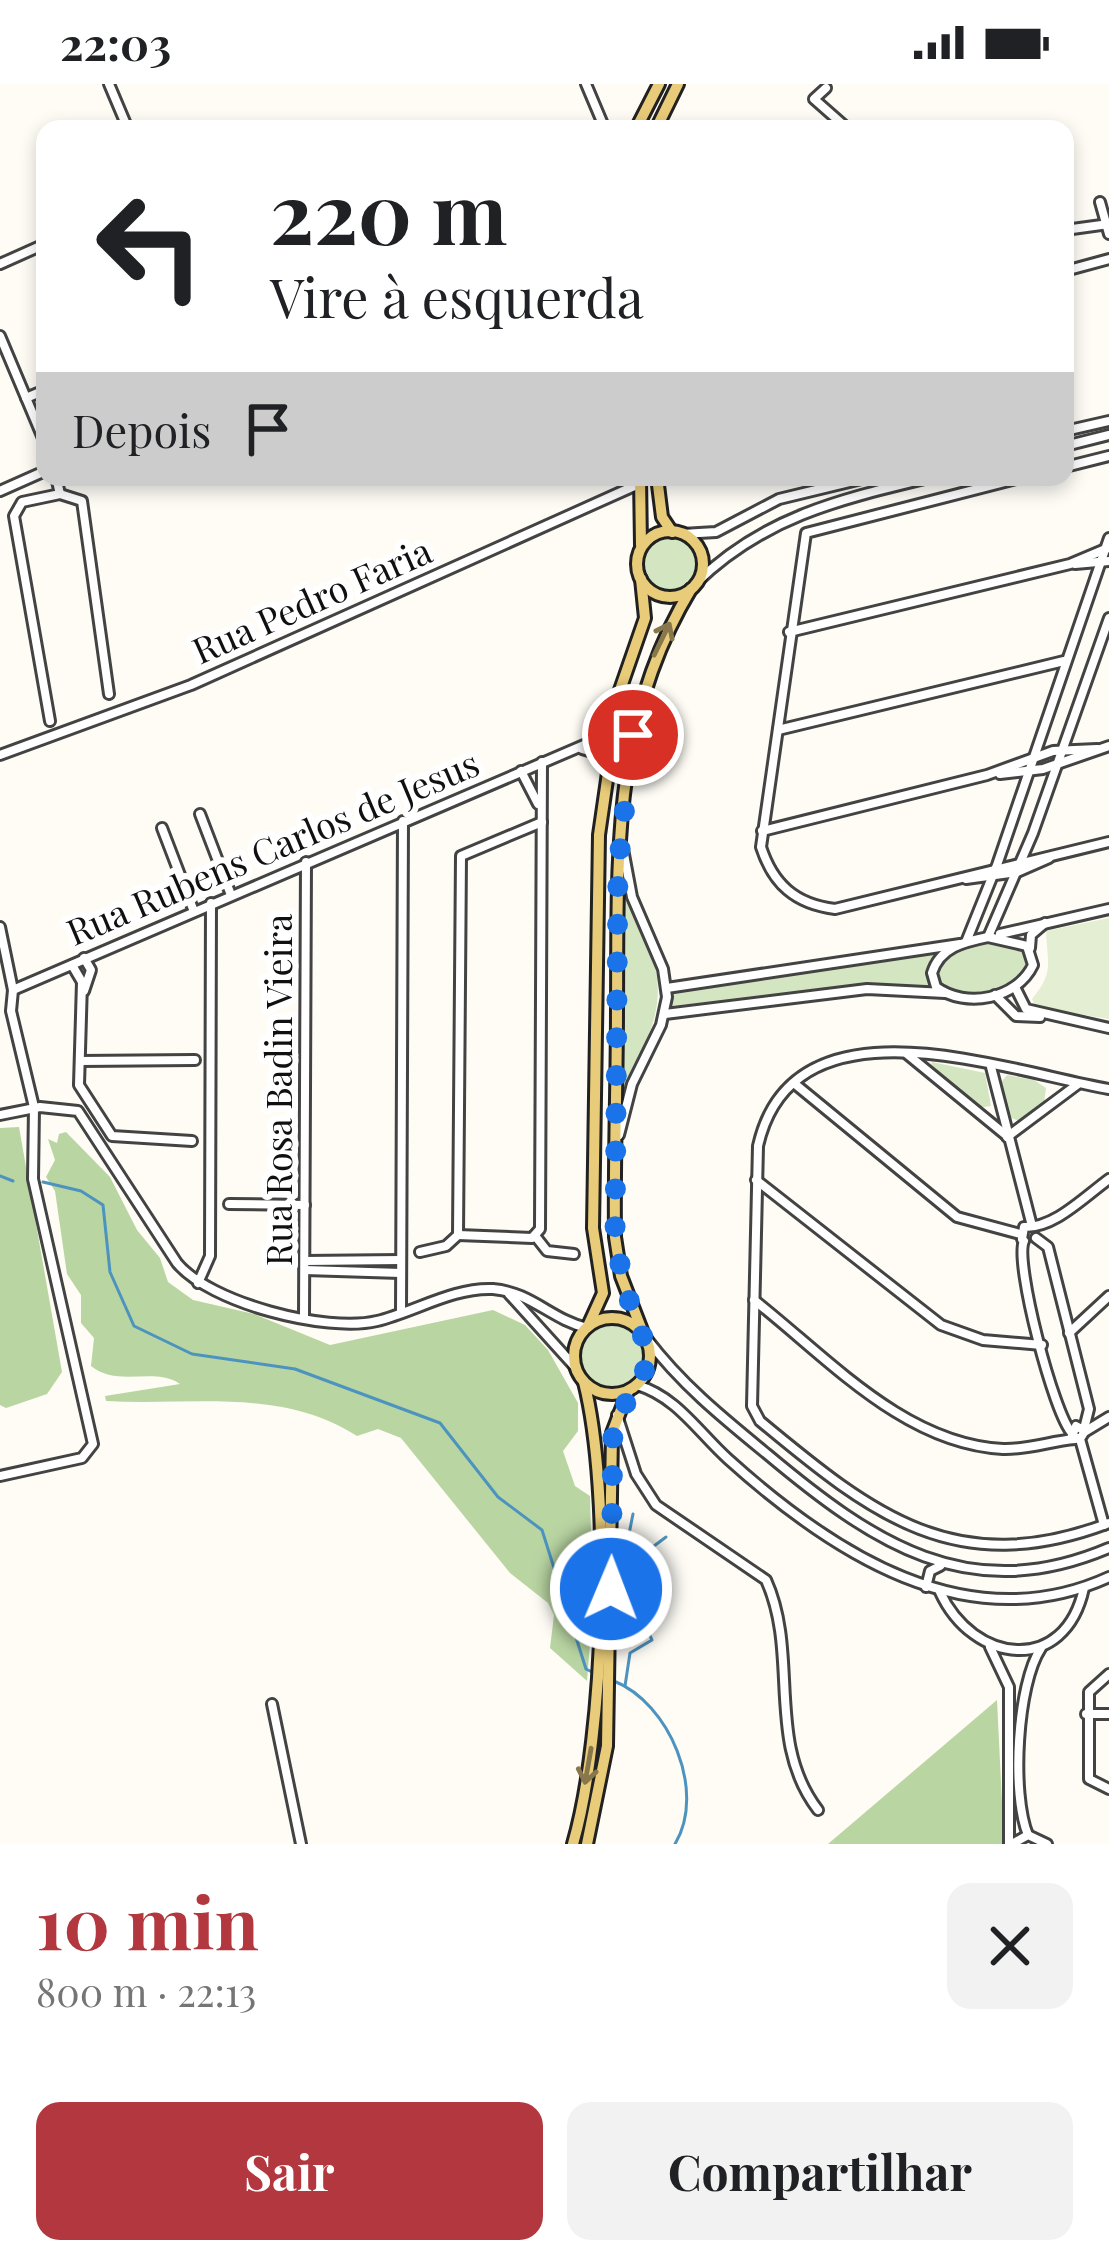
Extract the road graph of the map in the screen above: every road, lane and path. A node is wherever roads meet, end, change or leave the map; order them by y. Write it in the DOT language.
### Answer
graph roads {
  1 [pos="109,84"];
  2 [pos="586,84"];
  3 [pos="658,84"];
  4 [pos="674,84"];
  5 [pos="826,88"];
  6 [pos="124,120"];
  7 [pos="601,120"];
  8 [pos="640,120"];
  9 [pos="660,120"];
  10 [pos="838,120"];
  11 [pos="1100,202"];
  12 [pos="1108,228"];
  13 [pos="1074,230"];
  14 [pos="36,248"];
  15 [pos="1109,259"];
  16 [pos="0,264"];
  17 [pos="1074,269"];
  18 [pos="0,336"];
  19 [pos="36,394"];
  20 [pos="26,398"];
  21 [pos="1109,421"];
  22 [pos="36,422"];
  23 [pos="1074,428"];
  24 [pos="1109,435"];
  25 [pos="1074,444"];
  26 [pos="1109,456"];
  27 [pos="1074,465"];
  28 [pos="36,475"];
  29 [pos="58,486"];
  30 [pos="627,486"];
  31 [pos="640,486"];
  32 [pos="659,486"];
  33 [pos="833,486"];
  34 [pos="900,486"];
  35 [pos="988,486"];
  36 [pos="0,491"];
  37 [pos="60,494"];
  38 [pos="677,533"];
  39 [pos="1109,538"];
  40 [pos="1107,548"];
  41 [pos="640,550"];
  42 [pos="1104,562"];
  43 [pos="1070,564"];
  44 [pos="640,579"];
  45 [pos="693,586"];
  46 [pos="1109,618"];
  47 [pos="789,632"];
  48 [pos="1109,650"];
  49 [pos="1098,653"];
  50 [pos="1064,661"];
  51 [pos="109,694"];
  52 [pos="50,721"];
  53 [pos="778,730"];
  54 [pos="612,733"];
  55 [pos="1109,746"];
  56 [pos="574,748"];
  57 [pos="1097,749"];
  58 [pos="1063,751"];
  59 [pos="0,755"];
  60 [pos="609,757"];
  61 [pos="1030,761"];
  62 [pos="542,762"];
  63 [pos="1058,763"];
  64 [pos="521,771"];
  65 [pos="1028,772"];
  66 [pos="628,773"];
  67 [pos="987,775"];
  68 [pos="539,805"];
  69 [pos="200,814"];
  70 [pos="403,821"];
  71 [pos="542,822"];
  72 [pos="162,828"];
  73 [pos="620,831"];
  74 [pos="762,831"];
  75 [pos="1109,842"];
  76 [pos="1059,854"];
  77 [pos="1022,859"];
  78 [pos="306,862"];
  79 [pos="997,866"];
  80 [pos="1016,872"];
  81 [pos="992,878"];
  82 [pos="952,879"];
  83 [pos="231,895"];
  84 [pos="211,903"];
  85 [pos="1109,909"];
  86 [pos="193,911"];
  87 [pos="1050,921"];
  88 [pos="0,927"];
  89 [pos="991,936"];
  90 [pos="963,942"];
  91 [pos="1030,950"];
  92 [pos="84,958"];
  93 [pos="70,964"];
  94 [pos="1015,987"];
  95 [pos="667,988"];
  96 [pos="13,990"];
  97 [pos="950,995"];
  98 [pos="995,995"];
  99 [pos="81,998"];
  100 [pos="664,1014"];
  101 [pos="1048,1016"];
  102 [pos="1109,1028"];
  103 [pos="906,1053"];
  104 [pos="195,1060"];
  105 [pos="80,1061"];
  106 [pos="991,1067"];
  107 [pos="795,1084"];
  108 [pos="1078,1084"];
  109 [pos="1109,1089"];
  110 [pos="34,1107"];
  111 [pos="0,1115"];
  112 [pos="1007,1136"];
  113 [pos="192,1141"];
  114 [pos="616,1148"];
  115 [pos="755,1179"];
  116 [pos="1109,1179"];
  117 [pos="229,1204"];
  118 [pos="305,1205"];
  119 [pos="1028,1233"];
  120 [pos="458,1235"];
  121 [pos="536,1237"];
  122 [pos="420,1252"];
  123 [pos="574,1254"];
  124 [pos="401,1260"];
  125 [pos="305,1266"];
  126 [pos="401,1274"];
  127 [pos="198,1283"];
  128 [pos="503,1290"];
  129 [pos="1109,1296"];
  130 [pos="753,1299"];
  131 [pos="1090,1311"];
  132 [pos="401,1313"];
  133 [pos="304,1317"];
  134 [pos="1065,1317"];
  135 [pos="588,1327"];
  136 [pos="1038,1331"];
  137 [pos="1069,1333"];
  138 [pos="645,1336"];
  139 [pos="1022,1340"];
  140 [pos="1042,1345"];
  141 [pos="576,1368"];
  142 [pos="584,1382"];
  143 [pos="632,1388"];
  144 [pos="617,1414"];
  145 [pos="1109,1418"];
  146 [pos="1079,1434"];
  147 [pos="0,1476"];
  148 [pos="1106,1524"];
  149 [pos="1109,1548"];
  150 [pos="947,1564"];
  151 [pos="1109,1577"];
  152 [pos="926,1587"];
  153 [pos="1084,1588"];
  154 [pos="940,1591"];
  155 [pos="989,1646"];
  156 [pos="1041,1648"];
  157 [pos="603,1667"];
  158 [pos="1109,1673"];
  159 [pos="272,1704"];
  160 [pos="1086,1714"];
  161 [pos="1109,1714"];
  162 [pos="1109,1789"];
  163 [pos="818,1810"];
  164 [pos="1028,1835"];
  165 [pos="301,1844"];
  166 [pos="573,1844"];
  167 [pos="587,1844"];
  168 [pos="1011,1844"];
  169 [pos="1047,1844"];
  1 -- 6 [label="street"];
  2 -- 7 [label="street"];
  3 -- 8 [label="main road"];
  4 -- 9 [label="main road"];
  5 -- 10 [label="street"];
  11 -- 12 [label="street"];
  12 -- 13 [label="street"];
  14 -- 16 [label="street"];
  15 -- 17 [label="street"];
  18 -- 20 [label="street"];
  19 -- 20 [label="street"];
  20 -- 22 [label="street"];
  21 -- 23 [label="street"];
  24 -- 25 [label="street"];
  26 -- 27 [label="street"];
  28 -- 36 [label="street"];
  29 -- 37 [label="street"];
  30 -- 59 [label="street, Rua Pedro Faria"];
  31 -- 41 [label="main road"];
  32 -- 38 [label="main road"];
  33 -- 38 [label="street"];
  34 -- 45 [label="street"];
  35 -- 47 [label="street"];
  37 -- 51 [label="street"];
  37 -- 52 [label="street"];
  38 -- 41 [label="main road"];
  38 -- 45 [label="main road"];
  39 -- 40 [label="street"];
  40 -- 42 [label="street"];
  40 -- 43 [label="street"];
  41 -- 44 [label="main road"];
  42 -- 43 [label="street"];
  42 -- 50 [label="street"];
  43 -- 47 [label="street"];
  44 -- 45 [label="main road"];
  44 -- 54 [label="main road"];
  66 -- 45 [label="main road, one-way"];
  46 -- 49 [label="street"];
  47 -- 53 [label="street"];
  48 -- 49 [label="street"];
  49 -- 58 [label="street"];
  50 -- 53 [label="street"];
  50 -- 61 [label="street"];
  53 -- 74 [label="street"];
  54 -- 56 [label="street, Rua Rubens Carlos de Jesus"];
  54 -- 60 [label="main road"];
  54 -- 66 [label="main road"];
  55 -- 57 [label="street"];
  56 -- 60 [label="street"];
  56 -- 62 [label="street, Rua Rubens Carlos de Jesus"];
  57 -- 58 [label="street"];
  57 -- 63 [label="street"];
  58 -- 61 [label="street"];
  58 -- 63 [label="street"];
  60 -- 135 [label="main road"];
  61 -- 65 [label="street"];
  61 -- 67 [label="street"];
  62 -- 64 [label="street, Rua Rubens Carlos de Jesus"];
  62 -- 68 [label="street"];
  63 -- 65 [label="street"];
  63 -- 77 [label="street"];
  64 -- 68 [label="street"];
  64 -- 70 [label="street, Rua Rubens Carlos de Jesus"];
  65 -- 67 [label="street"];
  65 -- 79 [label="street"];
  66 -- 73 [label="main road"];
  67 -- 74 [label="street"];
  68 -- 71 [label="street"];
  69 -- 83 [label="street"];
  70 -- 78 [label="street, Rua Rubens Carlos de Jesus"];
  70 -- 124 [label="street"];
  71 -- 120 [label="street"];
  71 -- 121 [label="street"];
  72 -- 86 [label="street"];
  73 -- 95 [label="street"];
  73 -- 114 [label="main road"];
  74 -- 82 [label="street"];
  75 -- 76 [label="street"];
  76 -- 77 [label="street"];
  76 -- 80 [label="street"];
  77 -- 79 [label="street"];
  77 -- 80 [label="street"];
  78 -- 83 [label="street, Rua Rubens Carlos de Jesus"];
  78 -- 118 [label="street, Rua Rosa Badin Vieira"];
  79 -- 81 [label="street"];
  79 -- 82 [label="street"];
  80 -- 81 [label="street"];
  80 -- 89 [label="street"];
  81 -- 82 [label="street"];
  81 -- 90 [label="street"];
  83 -- 84 [label="street, Rua Rubens Carlos de Jesus"];
  84 -- 86 [label="street, Rua Rubens Carlos de Jesus"];
  84 -- 127 [label="street"];
  85 -- 87 [label="street"];
  86 -- 92 [label="street, Rua Rubens Carlos de Jesus"];
  87 -- 89 [label="street"];
  87 -- 91 [label="street"];
  88 -- 96 [label="street"];
  89 -- 90 [label="street"];
  89 -- 91 [label="street"];
  90 -- 95 [label="street"];
  90 -- 97 [label="street"];
  91 -- 94 [label="street"];
  92 -- 93 [label="street, Rua Rubens Carlos de Jesus"];
  92 -- 99 [label="street"];
  93 -- 96 [label="street, Rua Rubens Carlos de Jesus"];
  93 -- 99 [label="street"];
  94 -- 98 [label="street"];
  94 -- 101 [label="street"];
  95 -- 100 [label="street"];
  96 -- 110 [label="street"];
  97 -- 98 [label="street"];
  97 -- 100 [label="street"];
  98 -- 101 [label="street"];
  99 -- 105 [label="street"];
  100 -- 114 [label="street"];
  101 -- 102 [label="street"];
  103 -- 106 [label="street"];
  103 -- 107 [label="street"];
  103 -- 112 [label="street"];
  104 -- 105 [label="street"];
  105 -- 113 [label="street"];
  106 -- 108 [label="street"];
  106 -- 112 [label="street"];
  107 -- 115 [label="street"];
  107 -- 119 [label="street"];
  108 -- 109 [label="street"];
  108 -- 112 [label="street"];
  110 -- 111 [label="street"];
  110 -- 127 [label="street"];
  110 -- 147 [label="street"];
  112 -- 119 [label="street"];
  114 -- 138 [label="main road"];
  115 -- 130 [label="street"];
  115 -- 139 [label="street"];
  116 -- 119 [label="street"];
  117 -- 118 [label="street"];
  118 -- 125 [label="street, Rua Rosa Badin Vieira"];
  119 -- 134 [label="street"];
  119 -- 136 [label="street"];
  120 -- 121 [label="street"];
  120 -- 122 [label="street"];
  121 -- 123 [label="street"];
  124 -- 125 [label="street"];
  124 -- 126 [label="street"];
  125 -- 126 [label="street"];
  125 -- 133 [label="street, Rua Rosa Badin Vieira"];
  126 -- 132 [label="street"];
  127 -- 133 [label="street"];
  128 -- 132 [label="street"];
  128 -- 135 [label="street"];
  128 -- 141 [label="street"];
  129 -- 131 [label="street"];
  130 -- 146 [label="street"];
  130 -- 148 [label="street"];
  131 -- 134 [label="street"];
  131 -- 137 [label="street"];
  132 -- 133 [label="street"];
  134 -- 137 [label="street"];
  135 -- 138 [label="main road"];
  135 -- 141 [label="main road"];
  136 -- 139 [label="street"];
  136 -- 140 [label="street"];
  137 -- 146 [label="street"];
  138 -- 143 [label="main road"];
  138 -- 150 [label="street"];
  139 -- 140 [label="street"];
  140 -- 146 [label="street"];
  141 -- 142 [label="main road"];
  142 -- 143 [label="main road"];
  142 -- 157 [label="main road"];
  143 -- 144 [label="main road"];
  143 -- 152 [label="street"];
  144 -- 157 [label="main road"];
  144 -- 163 [label="street"];
  145 -- 146 [label="street"];
  146 -- 148 [label="street"];
  149 -- 150 [label="street"];
  150 -- 152 [label="street"];
  151 -- 153 [label="street"];
  152 -- 154 [label="street"];
  153 -- 154 [label="street"];
  153 -- 156 [label="street"];
  154 -- 155 [label="street"];
  155 -- 156 [label="street"];
  155 -- 168 [label="street"];
  156 -- 164 [label="street"];
  157 -- 166 [label="main road, one-way"];
  157 -- 167 [label="main road"];
  158 -- 160 [label="street"];
  159 -- 165 [label="street"];
  160 -- 161 [label="street"];
  160 -- 162 [label="street"];
  164 -- 168 [label="street"];
  164 -- 169 [label="street"];
}
